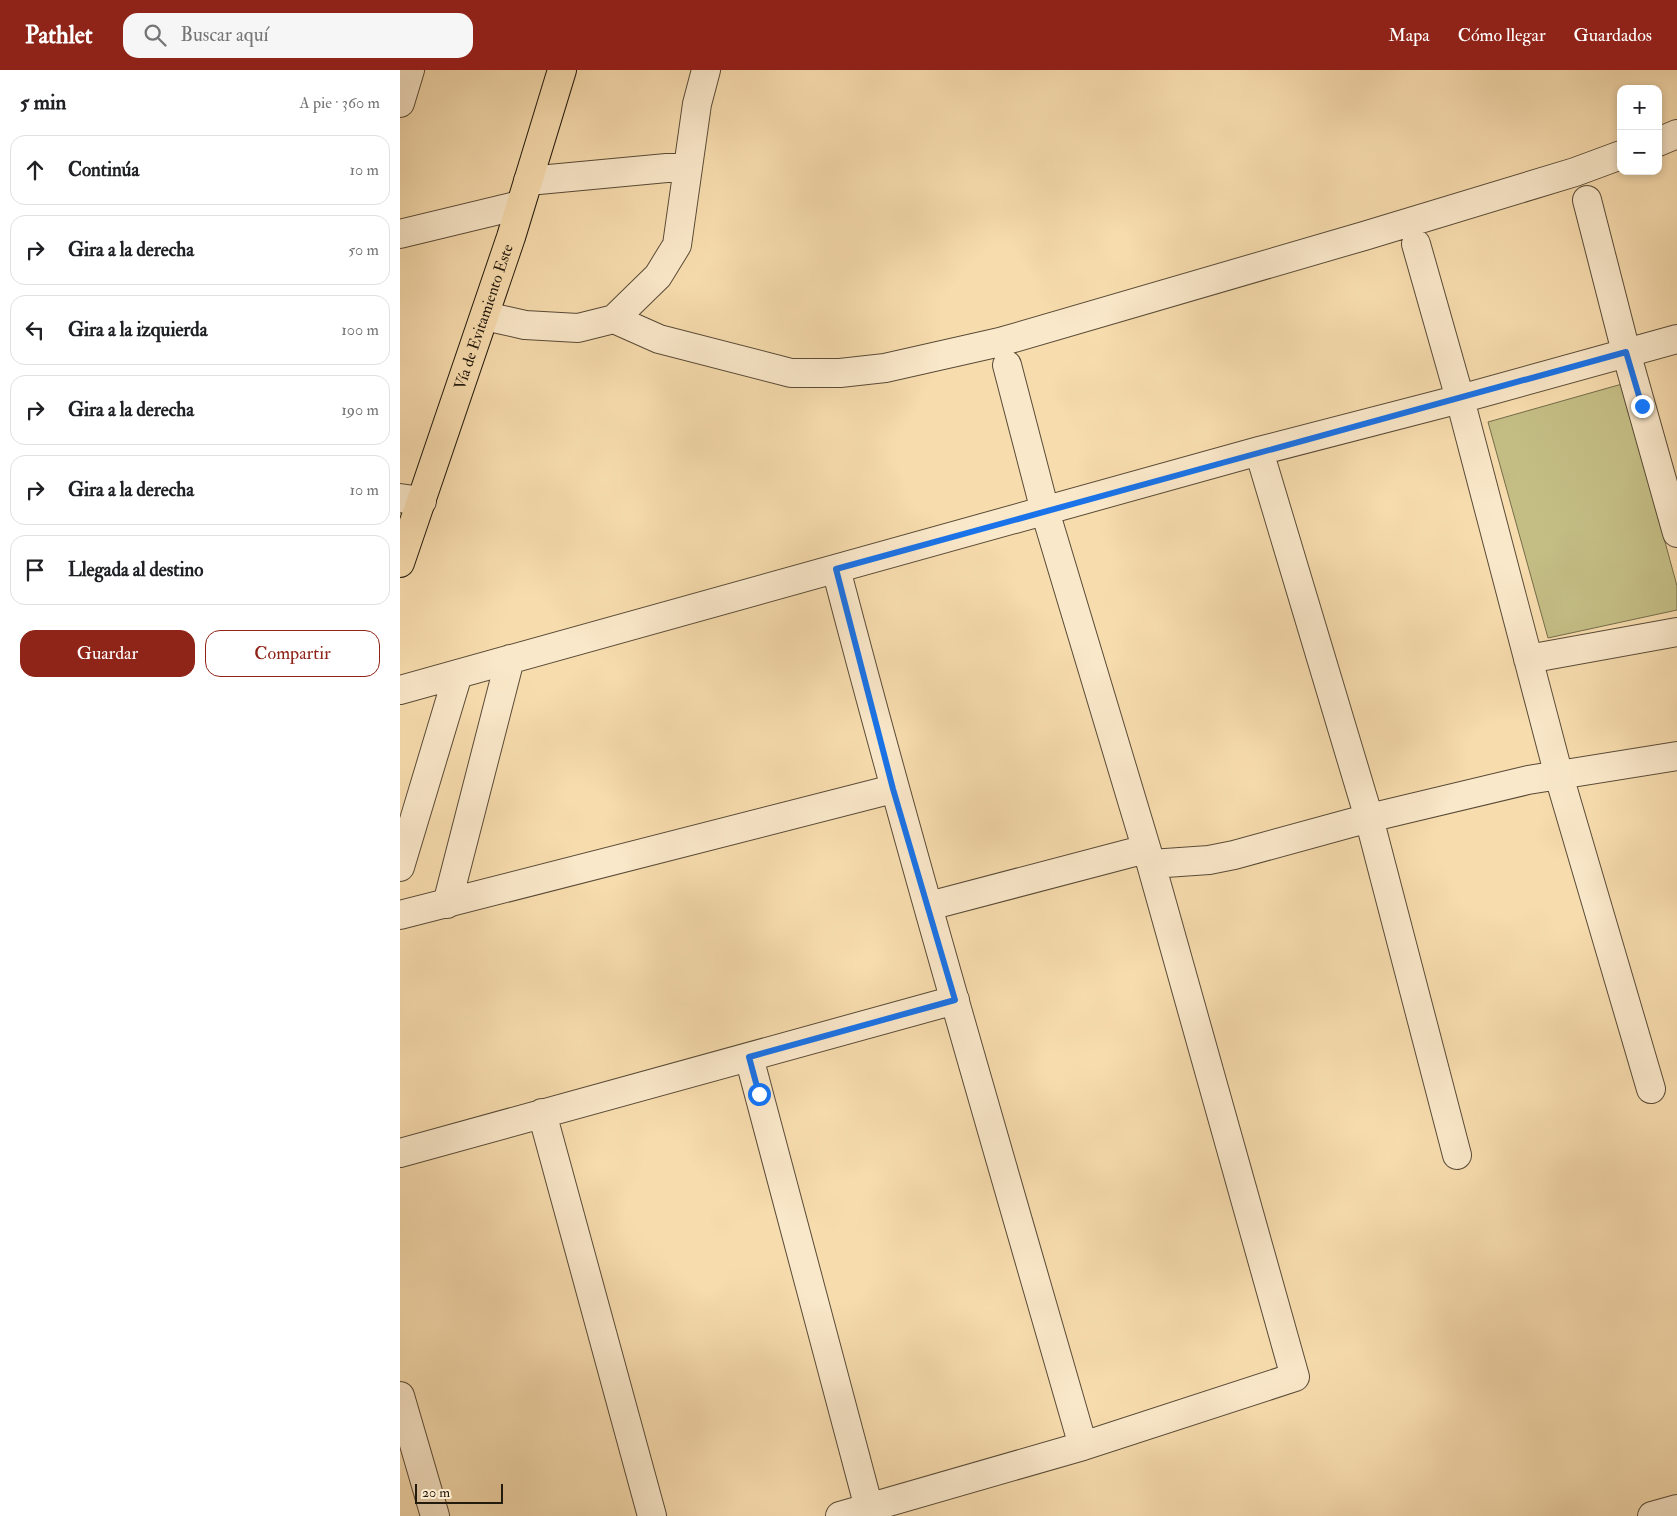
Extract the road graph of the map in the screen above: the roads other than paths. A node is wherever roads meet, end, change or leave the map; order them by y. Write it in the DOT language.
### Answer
graph roads {
  1 [pos="410,70"];
  2 [pos="562,70"];
  3 [pos="706,70"];
  4 [pos="400,103"];
  5 [pos="1677,134"];
  6 [pos="1662,140"];
  7 [pos="1617,156"];
  8 [pos="688,166"];
  9 [pos="524,193"];
  10 [pos="1588,200"];
  11 [pos="400,234"];
  12 [pos="1416,244"];
  13 [pos="485,316"];
  14 [pos="614,320"];
  15 [pos="1677,339"];
  16 [pos="1626,352"];
  17 [pos="1007,365"];
  18 [pos="1460,399"];
  19 [pos="1259,451"];
  20 [pos="411,500"];
  21 [pos="1045,511"];
  22 [pos="1677,532"];
  23 [pos="400,562"];
  24 [pos="836,569"];
  25 [pos="1677,632"];
  26 [pos="510,659"];
  27 [pos="1528,659"];
  28 [pos="458,674"];
  29 [pos="400,690"];
  30 [pos="1677,756"];
  31 [pos="1559,776"];
  32 [pos="893,789"];
  33 [pos="1368,818"];
  34 [pos="1149,856"];
  35 [pos="400,867"];
  36 [pos="447,904"];
  37 [pos="929,906"];
  38 [pos="400,915"];
  39 [pos="955,1000"];
  40 [pos="749,1057"];
  41 [pos="1651,1089"];
  42 [pos="542,1113"];
  43 [pos="400,1153"];
  44 [pos="1458,1155"];
  45 [pos="402,1406"];
  46 [pos="1083,1446"];
  47 [pos="869,1508"];
  48 [pos="1677,1509"];
  49 [pos="435,1516"];
  50 [pos="652,1516"];
  51 [pos="840,1516"];
  52 [pos="1652,1516"];
  1 -- 4 [label="street"];
  2 -- 9 [label="highway, Vía de Evitamiento Este"];
  3 -- 8 [label="street"];
  5 -- 6 [label="street"];
  7 -- 14 [label="street"];
  8 -- 9 [label="street"];
  8 -- 14 [label="street"];
  9 -- 11 [label="street"];
  9 -- 13 [label="highway, Vía de Evitamiento Este"];
  10 -- 16 [label="street"];
  12 -- 18 [label="street"];
  13 -- 14 [label="street"];
  13 -- 20 [label="highway, Vía de Evitamiento Este"];
  15 -- 16 [label="street"];
  16 -- 18 [label="street"];
  16 -- 22 [label="street"];
  17 -- 21 [label="street"];
  18 -- 19 [label="street"];
  18 -- 27 [label="street"];
  19 -- 21 [label="street"];
  19 -- 33 [label="street"];
  20 -- 23 [label="highway, Vía de Evitamiento Este"];
  21 -- 24 [label="street"];
  21 -- 34 [label="street"];
  24 -- 26 [label="street"];
  24 -- 32 [label="street"];
  25 -- 27 [label="street"];
  26 -- 28 [label="street"];
  26 -- 36 [label="street"];
  27 -- 31 [label="street"];
  28 -- 29 [label="street"];
  28 -- 35 [label="street"];
  30 -- 31 [label="street"];
  31 -- 33 [label="street"];
  31 -- 41 [label="street"];
  32 -- 36 [label="street"];
  32 -- 37 [label="street"];
  33 -- 34 [label="street"];
  33 -- 44 [label="street"];
  34 -- 37 [label="street"];
  34 -- 46 [label="street"];
  36 -- 38 [label="street"];
  37 -- 39 [label="street"];
  39 -- 40 [label="street"];
  39 -- 46 [label="street"];
  40 -- 42 [label="street"];
  40 -- 47 [label="street"];
  42 -- 43 [label="street"];
  42 -- 50 [label="street"];
  45 -- 49 [label="street"];
  46 -- 47 [label="street"];
  47 -- 51 [label="street"];
  48 -- 52 [label="street"];
}
